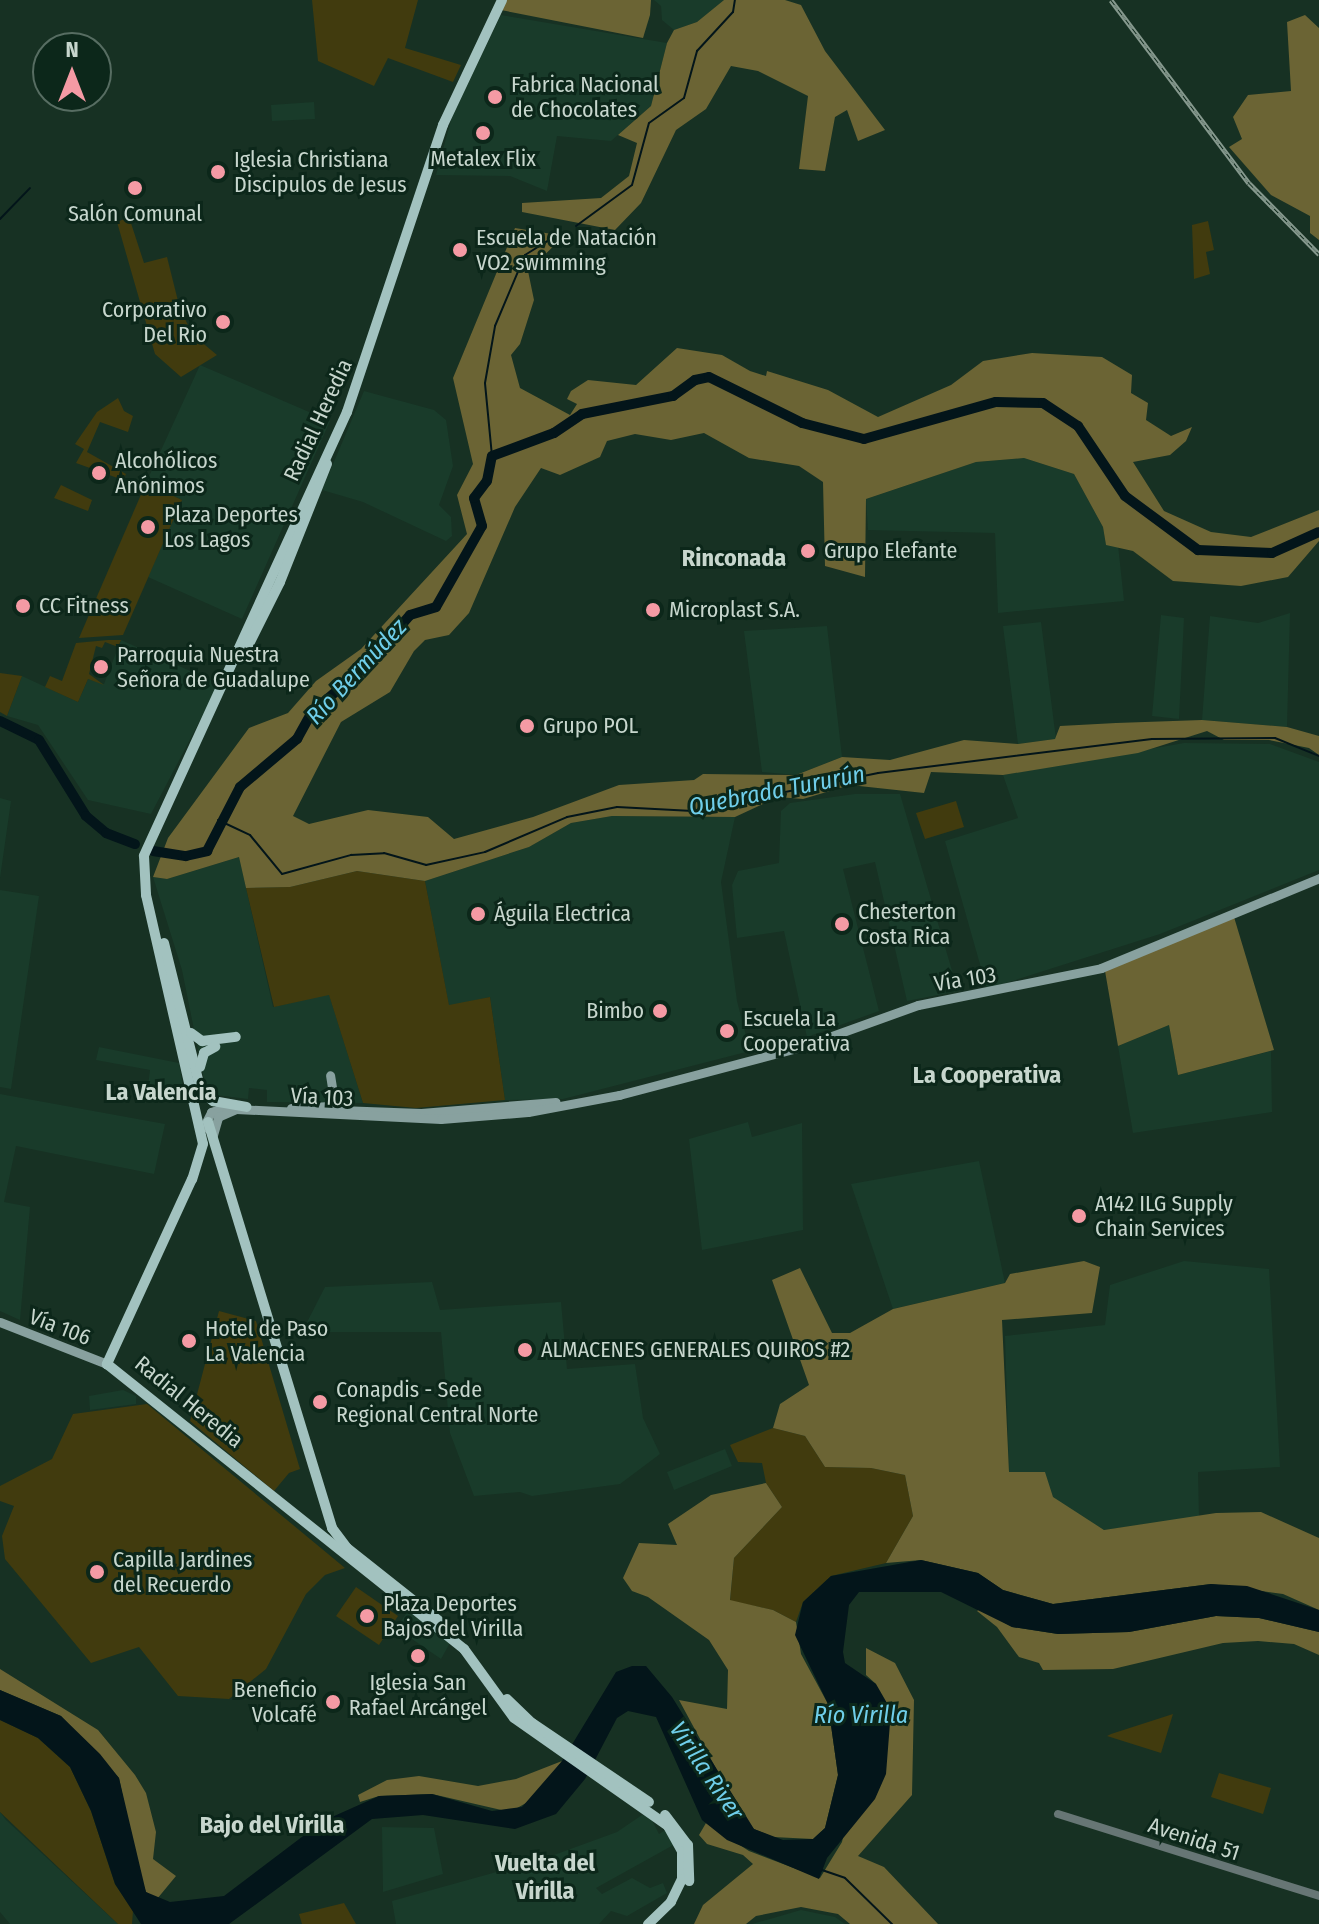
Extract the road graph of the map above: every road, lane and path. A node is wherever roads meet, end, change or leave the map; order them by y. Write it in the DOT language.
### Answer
graph roads {
  1 [pos="502,0"];
  2 [pos="347,412"];
  3 [pos="307,490"];
  4 [pos="280,582"];
  5 [pos="232,667"];
  6 [pos="228,680"];
  7 [pos="1319,878"];
  8 [pos="146,895"];
  9 [pos="155,934"];
  10 [pos="188,1028"];
  11 [pos="236,1037"];
  12 [pos="215,1047"];
  13 [pos="194,1051"];
  14 [pos="330,1075"];
  15 [pos="200,1086"];
  16 [pos="611,1096"];
  17 [pos="246,1107"];
  18 [pos="559,1107"];
  19 [pos="281,1108"];
  20 [pos="471,1110"];
  21 [pos="348,1112"];
  22 [pos="207,1116"];
  23 [pos="203,1131"];
  24 [pos="201,1156"];
  25 [pos="217,1157"];
  26 [pos="226,1192"];
  27 [pos="0,1322"];
  28 [pos="107,1364"];
  29 [pos="190,1427"];
  30 [pos="319,1493"];
  31 [pos="531,1727"];
  32 [pos="622,1787"];
  33 [pos="1058,1814"];
  34 [pos="1319,1896"];
  35 [pos="648,1924"];
  36 [pos="658,1924"];
  1 -- 2 [label="main road, Radial Heredia"];
  2 -- 3 [label="main road, Radial Heredia"];
  2 -- 4 [label="main road"];
  3 -- 4 [label="main road"];
  3 -- 5 [label="main road, Radial Heredia"];
  4 -- 5 [label="main road"];
  4 -- 6 [label="main road"];
  5 -- 6 [label="main road, Radial Heredia"];
  6 -- 8 [label="main road, Radial Heredia"];
  7 -- 16 [label="main road, Vía 103"];
  8 -- 9 [label="main road, Radial Heredia"];
  8 -- 10 [label="main road, Radial Heredia"];
  9 -- 13 [label="main road"];
  9 -- 23 [label="main road, Radial Heredia"];
  10 -- 11 [label="main road"];
  10 -- 13 [label="main road, Radial Heredia"];
  12 -- 15 [label="main road"];
  13 -- 15 [label="main road, Radial Heredia"];
  14 -- 19 [label="main road"];
  15 -- 17 [label="main road"];
  15 -- 22 [label="main road, Radial Heredia"];
  16 -- 18 [label="main road, Vía 103"];
  16 -- 20 [label="main road, Vía 103"];
  17 -- 19 [label="main road, Vía 103"];
  17 -- 22 [label="main road, Vía 103"];
  18 -- 20 [label="main road"];
  18 -- 21 [label="main road, Vía 103"];
  19 -- 21 [label="main road, Vía 103"];
  20 -- 21 [label="main road, Vía 103"];
  21 -- 25 [label="main road, Vía 103"];
  22 -- 23 [label="main road"];
  22 -- 25 [label="main road, Radial Heredia"];
  23 -- 24 [label="main road, Radial Heredia"];
  24 -- 26 [label="main road"];
  24 -- 28 [label="main road, Radial Heredia"];
  25 -- 26 [label="main road, Radial Heredia"];
  26 -- 30 [label="main road, Radial Heredia"];
  27 -- 28 [label="main road, Vía 106"];
  28 -- 29 [label="main road, Radial Heredia"];
  29 -- 30 [label="main road"];
  29 -- 31 [label="main road, Radial Heredia"];
  30 -- 31 [label="main road, Radial Heredia"];
  31 -- 32 [label="main road, Radial Heredia"];
  32 -- 35 [label="main road"];
  32 -- 36 [label="main road"];
  33 -- 34 [label="street, Avenida 51"];
}
